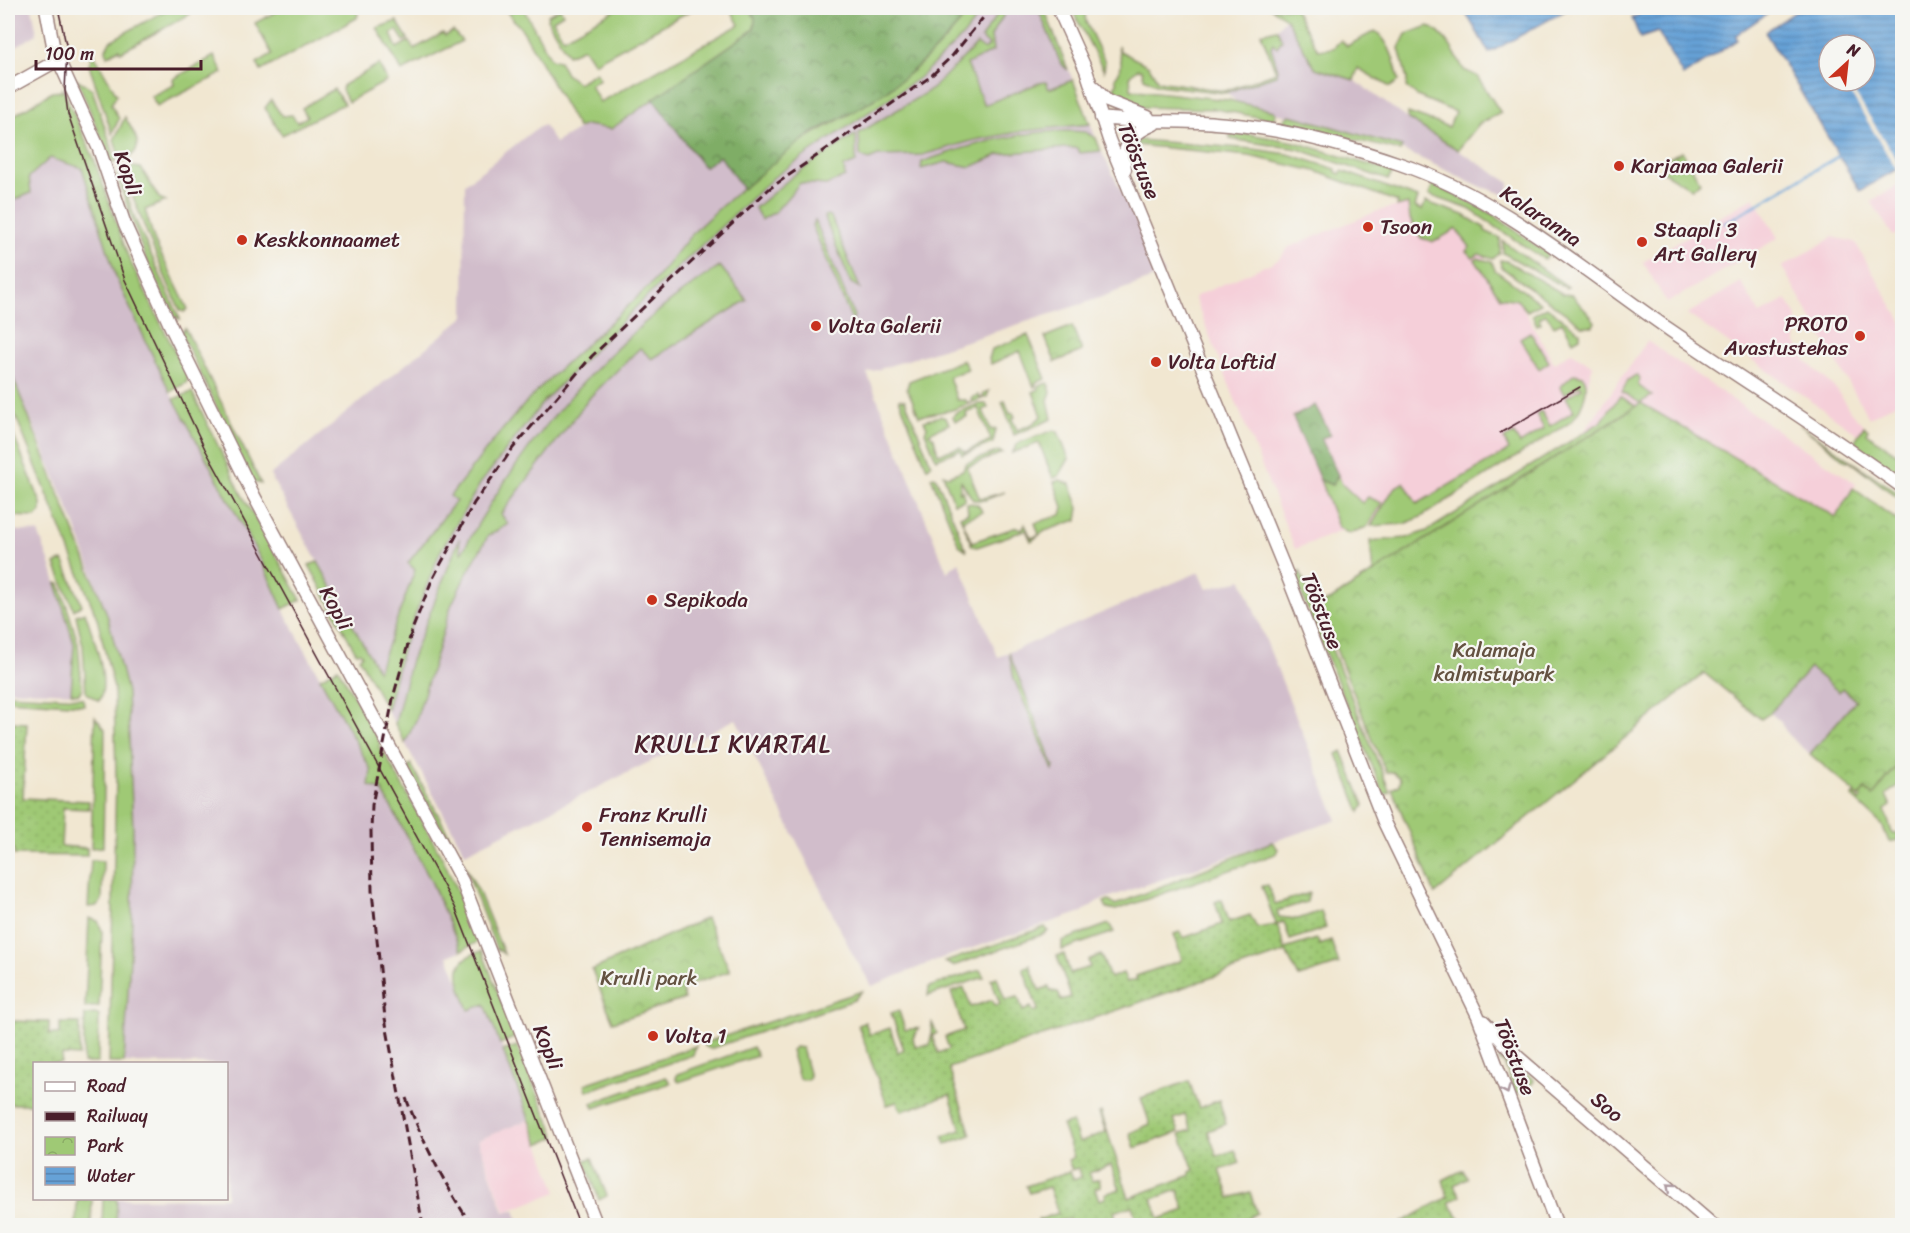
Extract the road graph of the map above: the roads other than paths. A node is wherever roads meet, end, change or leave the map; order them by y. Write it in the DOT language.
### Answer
graph roads {
  1 [pos="46,8"];
  2 [pos="1058,8"];
  3 [pos="58,60"];
  4 [pos="1091,84"];
  5 [pos="8,88"];
  6 [pos="1101,118"];
  7 [pos="1161,121"];
  8 [pos="1128,187"];
  9 [pos="1902,487"];
  10 [pos="1478,1016"];
  11 [pos="1518,1057"];
  12 [pos="1492,1059"];
  13 [pos="597,1226"];
  14 [pos="1557,1226"];
  15 [pos="1714,1226"];
  1 -- 3 [label="street, Kopli"];
  2 -- 4 [label="street, Tööstuse"];
  3 -- 5 [label="street"];
  3 -- 13 [label="street, Kopli"];
  4 -- 6 [label="street, Tööstuse"];
  4 -- 7 [label="street"];
  6 -- 7 [label="street, Kalaranna"];
  6 -- 8 [label="street, Tööstuse"];
  7 -- 8 [label="street"];
  7 -- 9 [label="street, Kalaranna"];
  8 -- 10 [label="street, Tööstuse"];
  10 -- 11 [label="street, Soo"];
  10 -- 12 [label="street, Tööstuse"];
  11 -- 12 [label="street"];
  15 -- 11 [label="street, Soo, one-way"];
  12 -- 14 [label="street, Tööstuse, one-way"];
}
